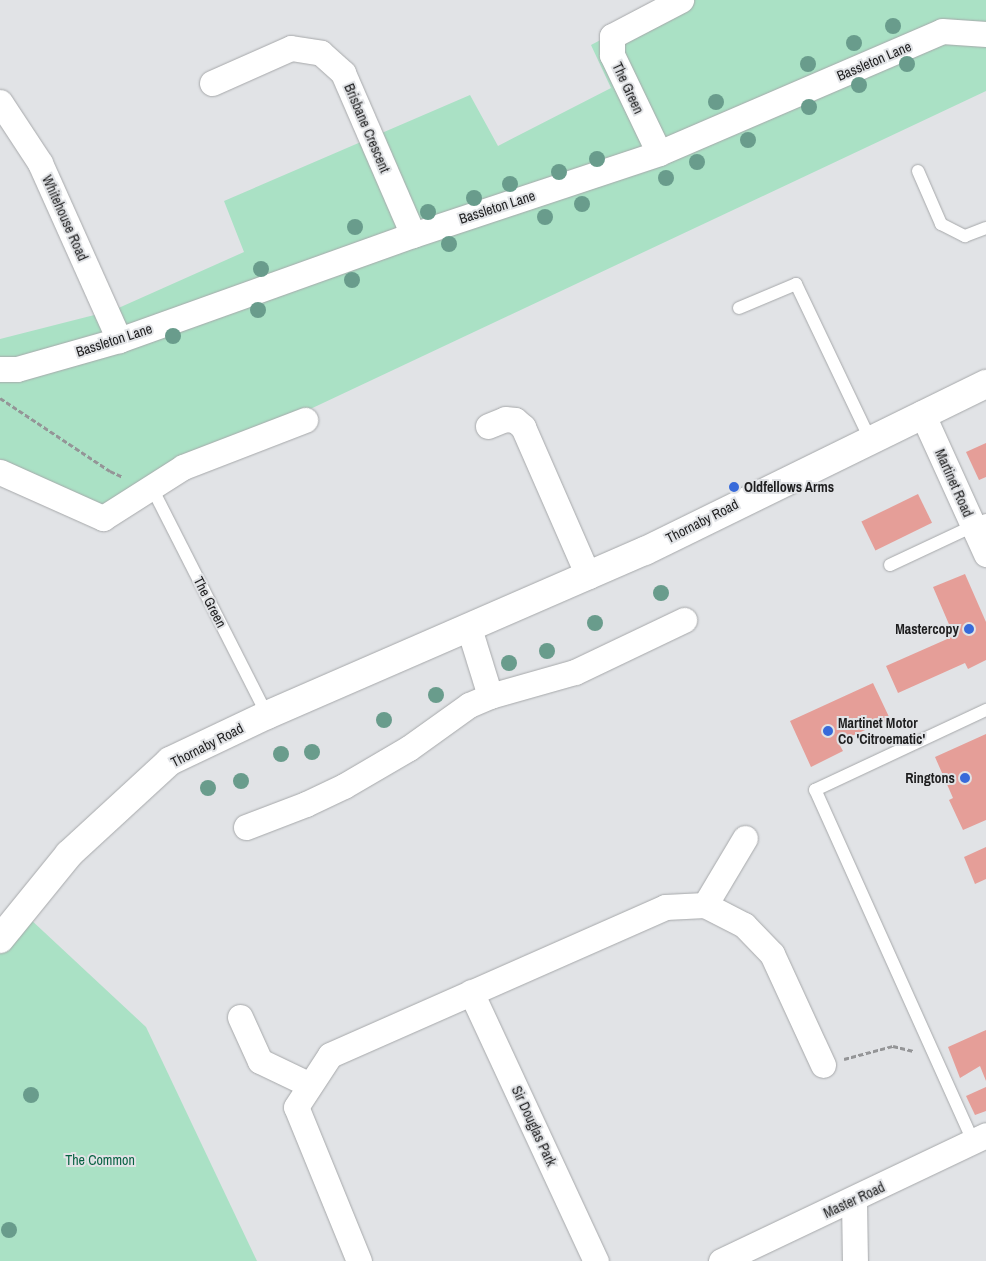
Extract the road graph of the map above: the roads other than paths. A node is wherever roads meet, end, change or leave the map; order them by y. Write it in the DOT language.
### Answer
graph roads {
  1 [pos="681,0"];
  2 [pos="986,34"];
  3 [pos="212,83"];
  4 [pos="0,102"];
  5 [pos="659,153"];
  6 [pos="918,171"];
  7 [pos="986,228"];
  8 [pos="413,235"];
  9 [pos="739,308"];
  10 [pos="119,340"];
  11 [pos="0,369"];
  12 [pos="986,384"];
  13 [pos="922,413"];
  14 [pos="305,420"];
  15 [pos="488,426"];
  16 [pos="870,438"];
  17 [pos="0,472"];
  18 [pos="152,488"];
  19 [pos="980,523"];
  20 [pos="986,554"];
  21 [pos="890,565"];
  22 [pos="588,576"];
  23 [pos="684,620"];
  24 [pos="469,628"];
  25 [pos="490,696"];
  26 [pos="986,710"];
  27 [pos="267,715"];
  28 [pos="246,827"];
  29 [pos="745,838"];
  30 [pos="705,905"];
  31 [pos="0,939"];
  32 [pos="471,992"];
  33 [pos="240,1017"];
  34 [pos="823,1065"];
  35 [pos="310,1085"];
  36 [pos="979,1138"];
  37 [pos="854,1200"];
  38 [pos="359,1261"];
  39 [pos="596,1261"];
  40 [pos="720,1261"];
  41 [pos="855,1261"];
  1 -- 5 [label="street, The Green"];
  2 -- 5 [label="street, Bassleton Lane"];
  3 -- 8 [label="street, Brisbane Crescent"];
  4 -- 10 [label="street, Whitehouse Road"];
  5 -- 8 [label="street, Bassleton Lane"];
  6 -- 7 [label="lane"];
  8 -- 10 [label="street, Bassleton Lane"];
  9 -- 16 [label="lane"];
  10 -- 11 [label="street, Bassleton Lane"];
  12 -- 13 [label="street, Thornaby Road"];
  13 -- 16 [label="street, Thornaby Road"];
  13 -- 19 [label="street, Martinet Road"];
  14 -- 18 [label="street"];
  15 -- 22 [label="street"];
  16 -- 22 [label="street, Thornaby Road"];
  17 -- 18 [label="street"];
  18 -- 27 [label="lane, The Green"];
  19 -- 20 [label="street, Martinet Road"];
  19 -- 21 [label="lane"];
  22 -- 24 [label="street, Thornaby Road"];
  23 -- 25 [label="street"];
  24 -- 25 [label="street"];
  24 -- 27 [label="street, Thornaby Road"];
  25 -- 28 [label="street"];
  26 -- 36 [label="lane"];
  27 -- 31 [label="street, Thornaby Road"];
  29 -- 30 [label="street"];
  30 -- 32 [label="street"];
  30 -- 34 [label="street"];
  32 -- 35 [label="street"];
  32 -- 39 [label="street, Sir Douglas Park"];
  33 -- 35 [label="street"];
  35 -- 38 [label="street"];
  36 -- 37 [label="street, Master Road"];
  37 -- 40 [label="street, Master Road"];
  37 -- 41 [label="street"];
}
